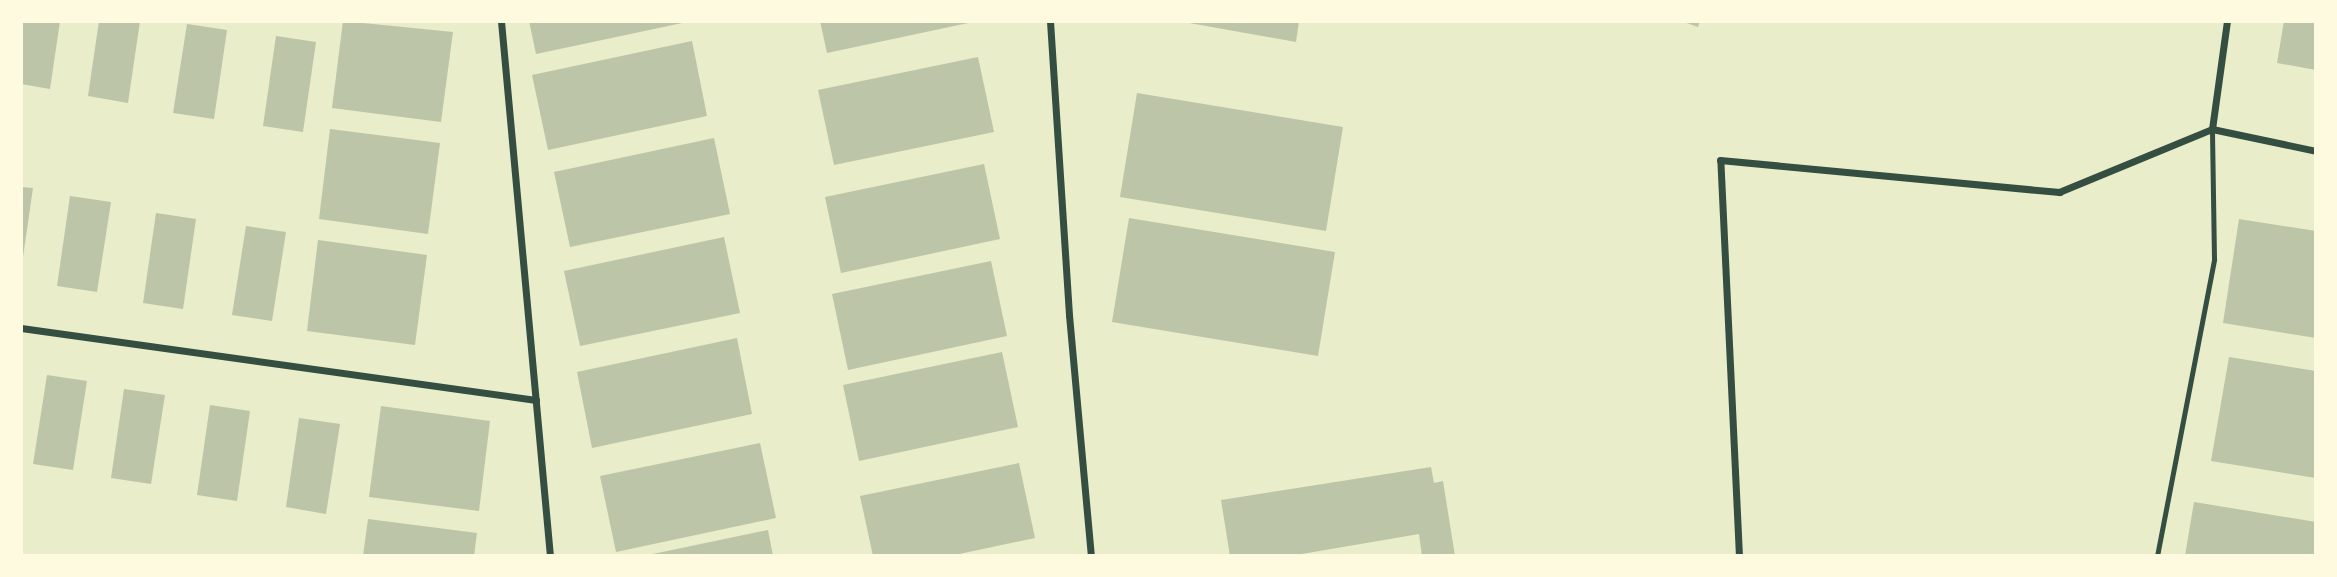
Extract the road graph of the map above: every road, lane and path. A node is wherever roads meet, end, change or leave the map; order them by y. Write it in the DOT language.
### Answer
graph roads {
  1 [pos="502,21"];
  2 [pos="1049,21"];
  3 [pos="2227,21"];
  4 [pos="2212,128"];
  5 [pos="2316,151"];
  6 [pos="21,328"];
  7 [pos="536,400"];
  8 [pos="550,556"];
  9 [pos="1091,556"];
  10 [pos="1739,556"];
  11 [pos="2157,556"];
  1 -- 7 [label="street"];
  2 -- 9 [label="street"];
  3 -- 4 [label="street"];
  4 -- 5 [label="street"];
  4 -- 10 [label="street"];
  4 -- 11 [label="lane"];
  6 -- 7 [label="street"];
  7 -- 8 [label="street"];
}
